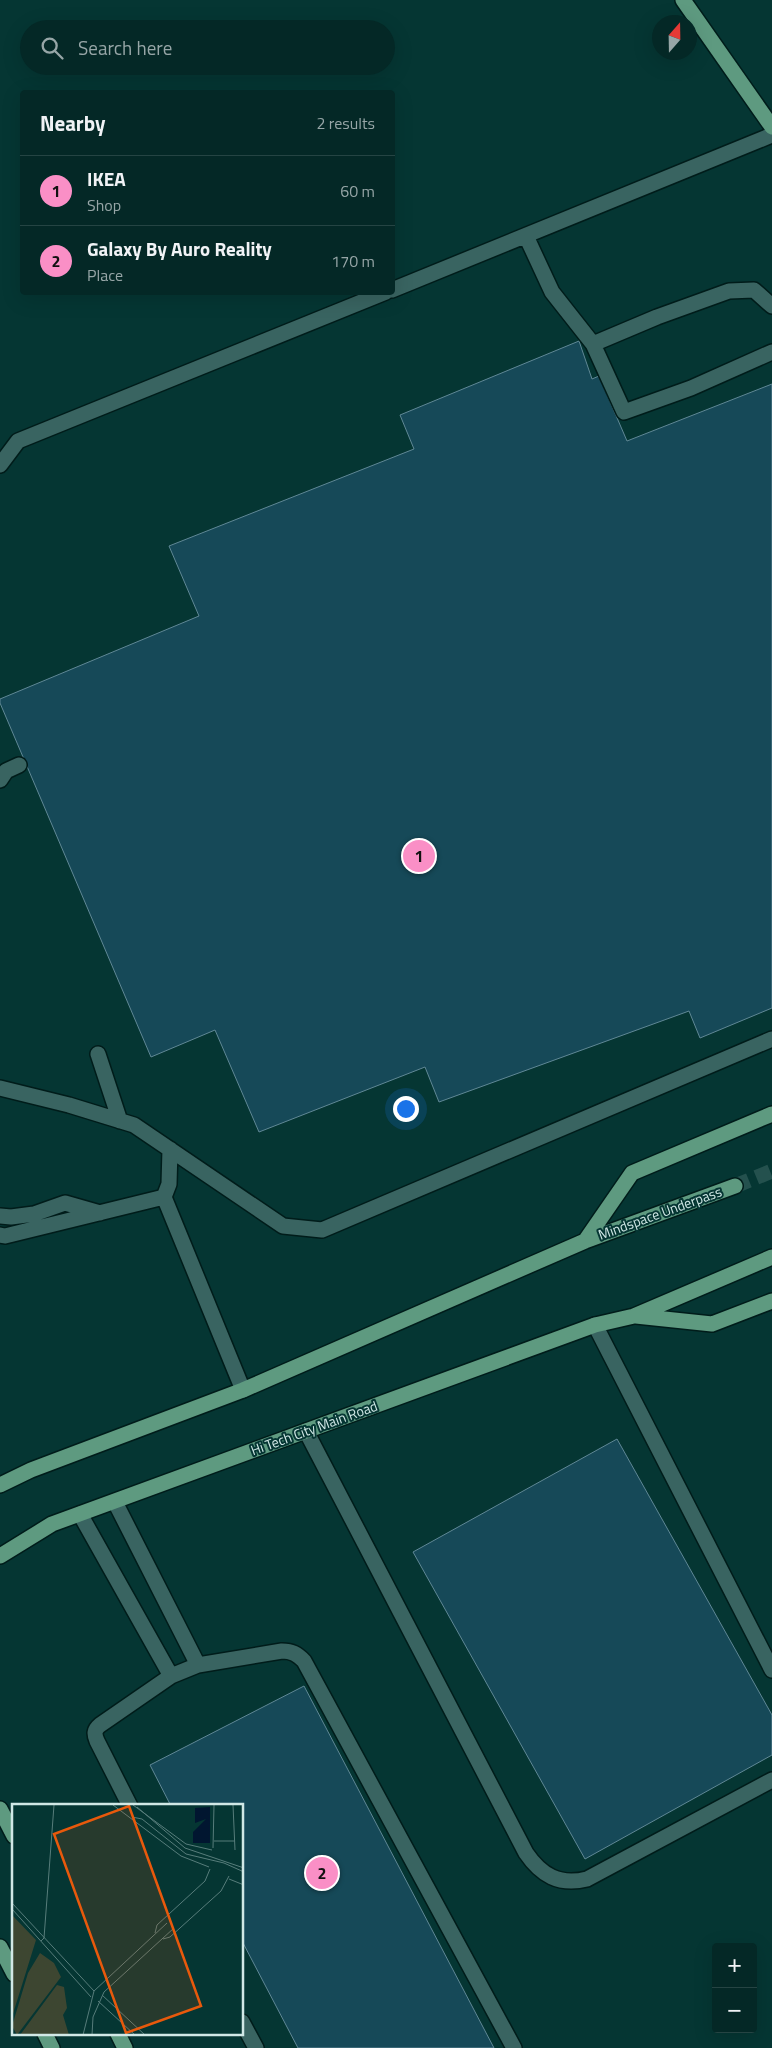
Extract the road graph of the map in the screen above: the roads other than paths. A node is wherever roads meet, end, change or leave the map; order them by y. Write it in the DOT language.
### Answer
graph roads {
  1 [pos="683,0"];
  2 [pos="766,114"];
  3 [pos="772,126"];
  4 [pos="772,135"];
  5 [pos="526,236"];
  6 [pos="395,289"];
  7 [pos="379,295"];
  8 [pos="772,306"];
  9 [pos="593,344"];
  10 [pos="772,352"];
  11 [pos="0,465"];
  12 [pos="20,765"];
  13 [pos="0,780"];
  14 [pos="772,1039"];
  15 [pos="98,1054"];
  16 [pos="0,1088"];
  17 [pos="772,1114"];
  18 [pos="120,1121"];
  19 [pos="170,1149"];
  20 [pos="735,1186"];
  21 [pos="164,1197"];
  22 [pos="101,1213"];
  23 [pos="0,1216"];
  24 [pos="0,1235"];
  25 [pos="585,1240"];
  26 [pos="772,1256"];
  27 [pos="772,1301"];
  28 [pos="634,1316"];
  29 [pos="595,1325"];
  30 [pos="243,1390"];
  31 [pos="306,1431"];
  32 [pos="0,1485"];
  33 [pos="114,1502"];
  34 [pos="80,1514"];
  35 [pos="0,1556"];
  36 [pos="198,1665"];
  37 [pos="772,1670"];
  38 [pos="171,1676"];
  39 [pos="772,1780"];
  40 [pos="129,1804"];
  41 [pos="0,1809"];
  42 [pos="12,1832"];
  43 [pos="0,1947"];
  44 [pos="12,1970"];
  45 [pos="244,2026"];
  46 [pos="46,2036"];
  47 [pos="119,2036"];
  48 [pos="52,2048"];
  49 [pos="125,2048"];
  50 [pos="256,2048"];
  51 [pos="514,2048"];
  1 -- 2 [label="main road"];
  2 -- 3 [label="main road"];
  4 -- 5 [label="lane"];
  5 -- 6 [label="lane"];
  5 -- 9 [label="lane"];
  7 -- 11 [label="lane"];
  8 -- 9 [label="lane"];
  9 -- 10 [label="lane"];
  12 -- 13 [label="lane"];
  14 -- 19 [label="lane"];
  15 -- 18 [label="lane"];
  16 -- 18 [label="lane"];
  17 -- 25 [label="main road"];
  18 -- 19 [label="lane"];
  19 -- 21 [label="lane"];
  20 -- 25 [label="main road, Mindspace Underpass"];
  21 -- 22 [label="lane"];
  21 -- 30 [label="lane"];
  22 -- 23 [label="lane"];
  22 -- 24 [label="lane"];
  25 -- 30 [label="main road"];
  26 -- 28 [label="main road"];
  27 -- 28 [label="main road"];
  28 -- 29 [label="main road, Hi Tech City Main Road"];
  29 -- 31 [label="main road, Hi Tech City Main Road"];
  29 -- 37 [label="lane"];
  30 -- 32 [label="main road"];
  31 -- 33 [label="main road, Hi Tech City Main Road"];
  31 -- 39 [label="lane"];
  33 -- 34 [label="main road, Hi Tech City Main Road"];
  33 -- 36 [label="lane"];
  34 -- 35 [label="main road, Hi Tech City Main Road"];
  34 -- 38 [label="lane"];
  36 -- 38 [label="lane"];
  36 -- 51 [label="lane"];
  38 -- 40 [label="lane"];
  41 -- 42 [label="main road"];
  43 -- 44 [label="main road"];
  45 -- 50 [label="lane"];
  46 -- 48 [label="main road"];
  47 -- 49 [label="main road"];
}
